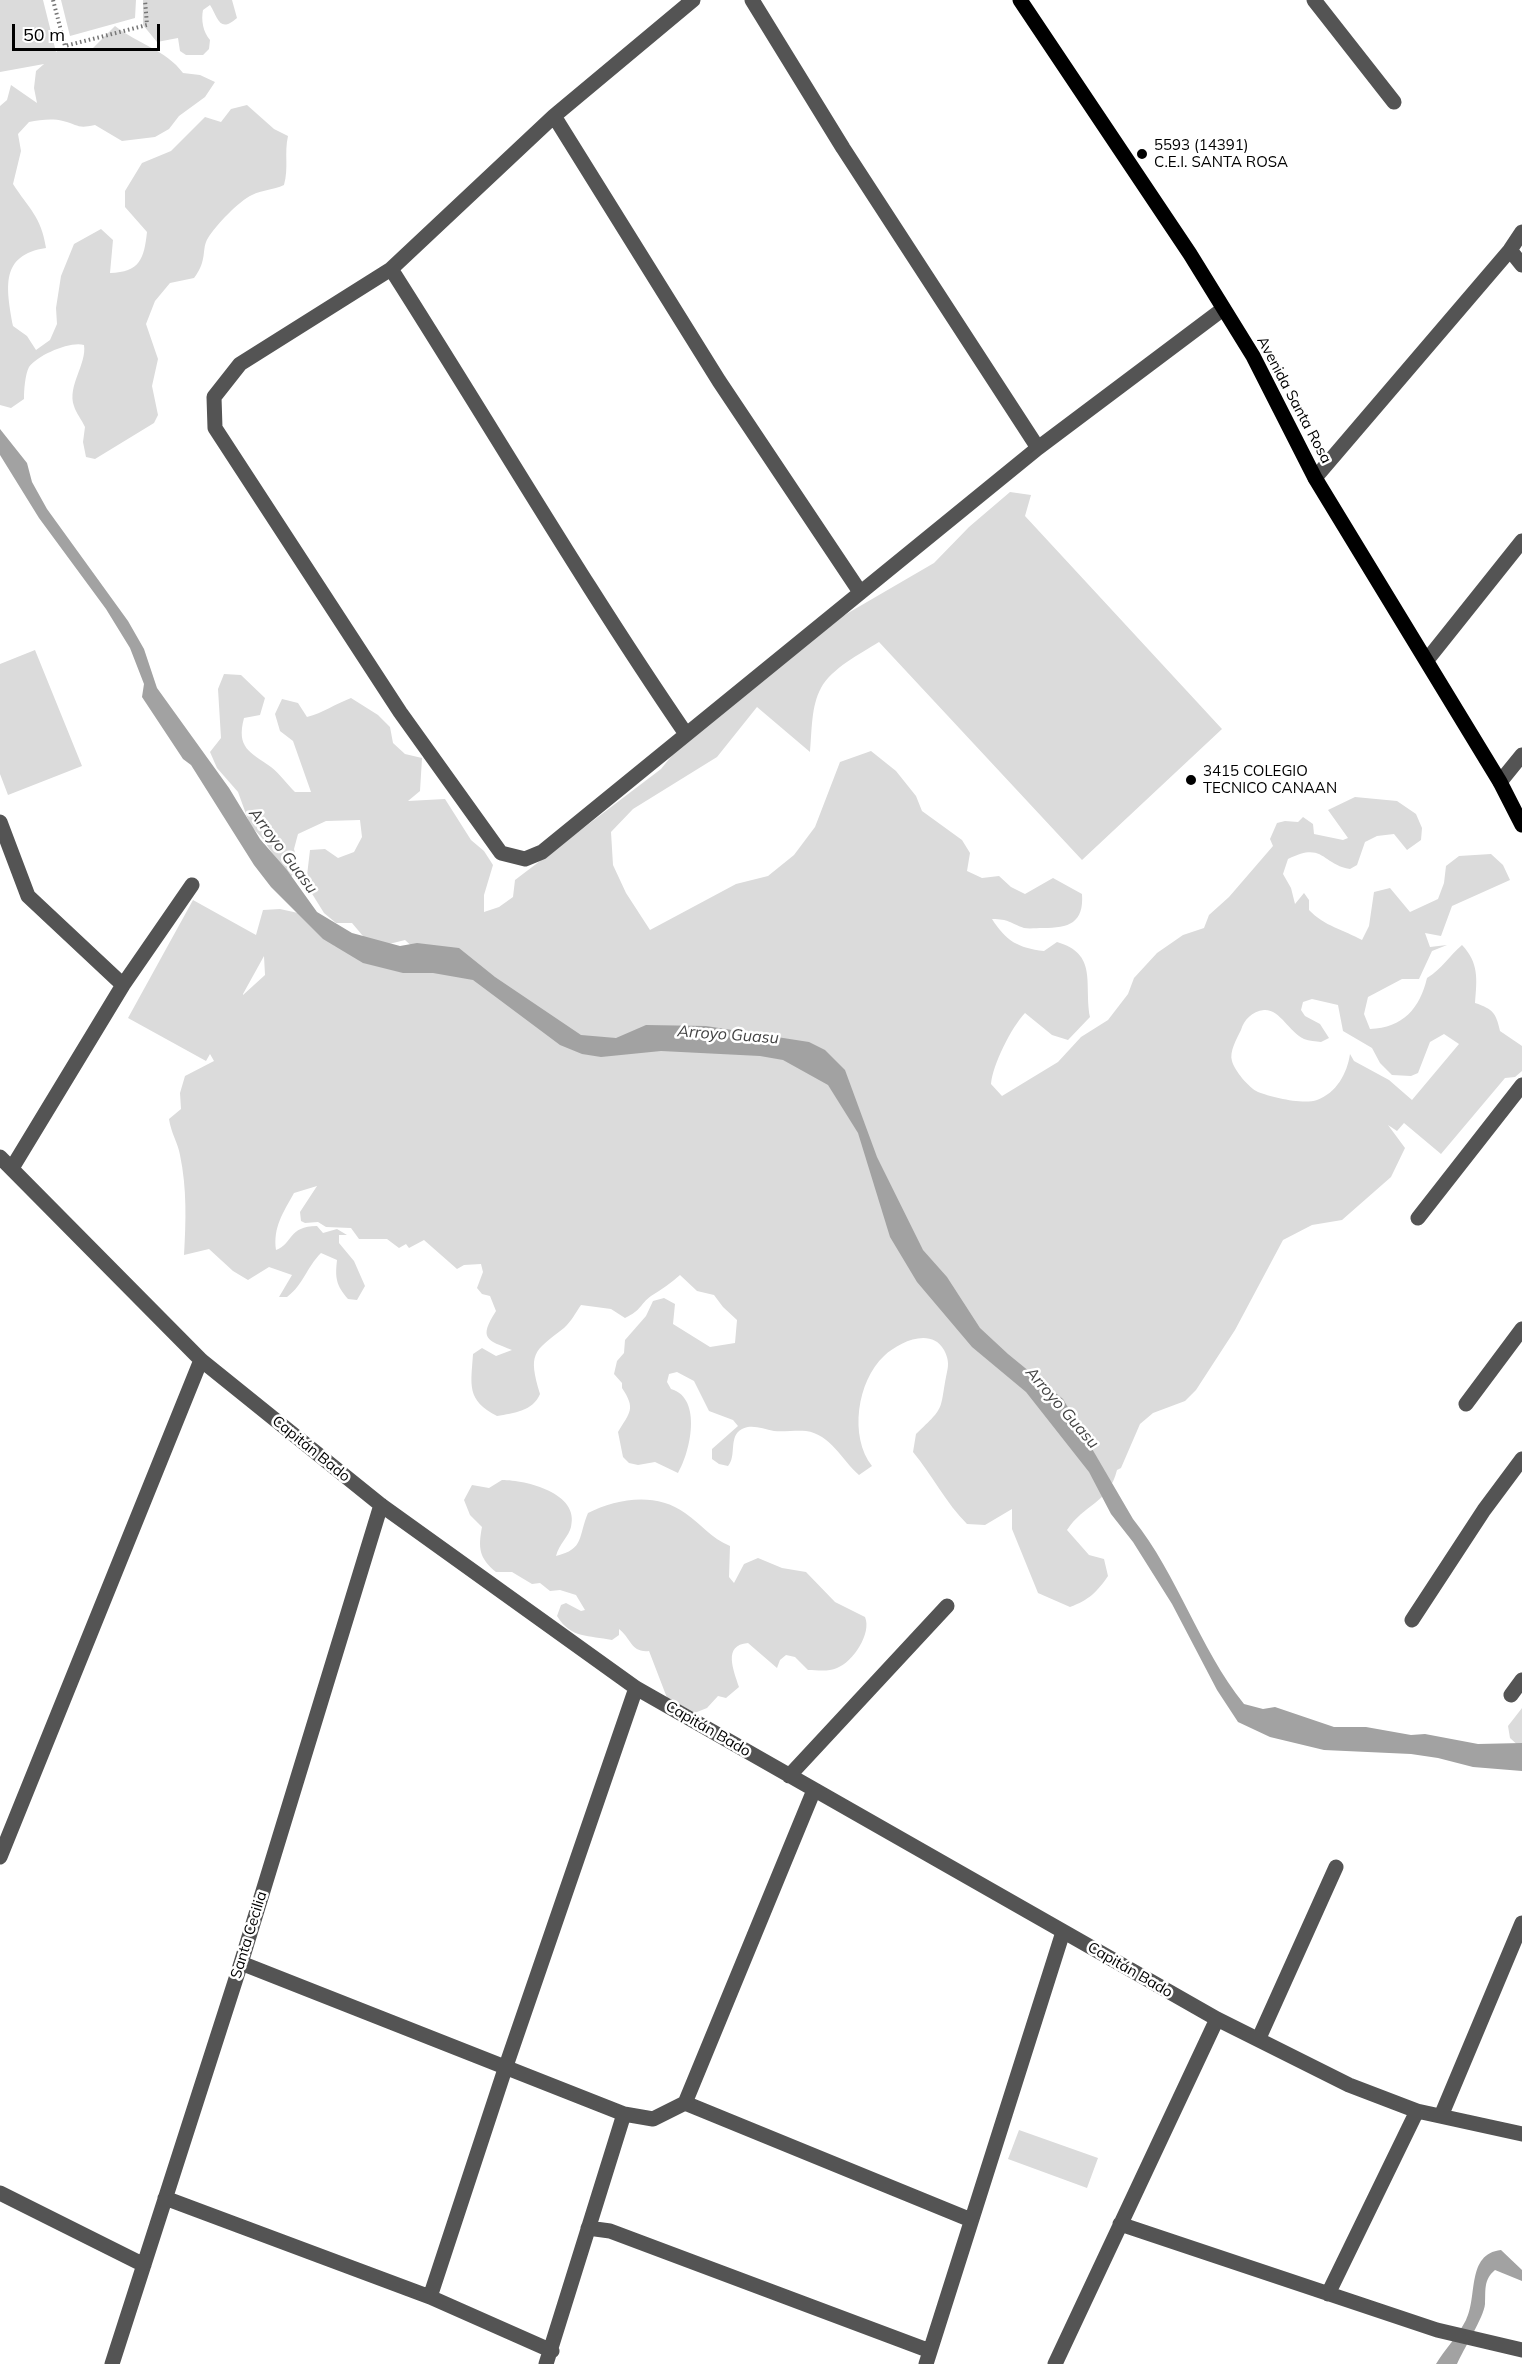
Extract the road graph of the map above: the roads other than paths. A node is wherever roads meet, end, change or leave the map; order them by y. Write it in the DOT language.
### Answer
graph roads {
  1 [pos="693,0"];
  2 [pos="752,0"];
  3 [pos="1020,0"];
  4 [pos="1314,0"];
  5 [pos="1394,102"];
  6 [pos="554,116"];
  7 [pos="1522,232"];
  8 [pos="1510,250"];
  9 [pos="1522,266"];
  10 [pos="391,270"];
  11 [pos="1224,309"];
  12 [pos="1038,448"];
  13 [pos="1315,478"];
  14 [pos="1522,541"];
  15 [pos="860,592"];
  16 [pos="1427,660"];
  17 [pos="686,734"];
  18 [pos="1522,754"];
  19 [pos="1500,782"];
  20 [pos="0,822"];
  21 [pos="1522,825"];
  22 [pos="192,885"];
  23 [pos="123,985"];
  24 [pos="1522,1085"];
  25 [pos="0,1157"];
  26 [pos="12,1168"];
  27 [pos="1418,1218"];
  28 [pos="1522,1329"];
  29 [pos="201,1360"];
  30 [pos="1466,1404"];
  31 [pos="1522,1459"];
  32 [pos="381,1505"];
  33 [pos="947,1606"];
  34 [pos="1412,1620"];
  35 [pos="1522,1680"];
  36 [pos="636,1688"];
  37 [pos="1511,1695"];
  38 [pos="789,1776"];
  39 [pos="814,1790"];
  40 [pos="0,1857"];
  41 [pos="1336,1867"];
  42 [pos="1522,1923"];
  43 [pos="1063,1932"];
  44 [pos="241,1963"];
  45 [pos="1217,2019"];
  46 [pos="1259,2038"];
  47 [pos="506,2066"];
  48 [pos="685,2103"];
  49 [pos="1417,2111"];
  50 [pos="624,2114"];
  51 [pos="1441,2116"];
  52 [pos="1522,2134"];
  53 [pos="0,2193"];
  54 [pos="165,2198"];
  55 [pos="971,2220"];
  56 [pos="1120,2224"];
  57 [pos="588,2228"];
  58 [pos="144,2265"];
  59 [pos="1328,2294"];
  60 [pos="430,2297"];
  61 [pos="1522,2349"];
  62 [pos="549,2358"];
  63 [pos="928,2358"];
  64 [pos="112,2364"];
  65 [pos="1055,2364"];
  1 -- 6 [label="street"];
  2 -- 12 [label="street"];
  3 -- 11 [label="main road, Avenida Santa Rosa"];
  4 -- 5 [label="street"];
  6 -- 10 [label="street"];
  6 -- 15 [label="street"];
  7 -- 8 [label="street"];
  8 -- 9 [label="street"];
  8 -- 13 [label="street"];
  10 -- 17 [label="street"];
  10 -- 17 [label="street"];
  11 -- 12 [label="street"];
  11 -- 13 [label="main road, Avenida Santa Rosa"];
  12 -- 15 [label="street"];
  13 -- 16 [label="main road, Avenida Santa Rosa"];
  14 -- 16 [label="street"];
  15 -- 17 [label="street"];
  16 -- 19 [label="main road, Avenida Santa Rosa"];
  18 -- 19 [label="street"];
  19 -- 21 [label="main road, Avenida Santa Rosa"];
  20 -- 23 [label="street"];
  22 -- 23 [label="street"];
  23 -- 26 [label="street"];
  24 -- 27 [label="street"];
  25 -- 26 [label="street, Capitán Bado"];
  26 -- 29 [label="street, Capitán Bado"];
  28 -- 30 [label="street"];
  29 -- 32 [label="street, Capitán Bado"];
  29 -- 40 [label="street"];
  31 -- 34 [label="street"];
  32 -- 36 [label="street, Capitán Bado"];
  32 -- 44 [label="street, Santa Cecilia"];
  33 -- 38 [label="street"];
  35 -- 37 [label="street"];
  36 -- 38 [label="street, Capitán Bado"];
  36 -- 47 [label="street"];
  38 -- 39 [label="street, Capitán Bado"];
  39 -- 43 [label="street, Capitán Bado"];
  39 -- 48 [label="street"];
  41 -- 46 [label="street"];
  42 -- 51 [label="street"];
  43 -- 45 [label="street, Capitán Bado"];
  43 -- 55 [label="street"];
  44 -- 47 [label="street"];
  44 -- 54 [label="street, Santa Cecilia"];
  45 -- 46 [label="street, Capitán Bado"];
  45 -- 56 [label="street"];
  46 -- 49 [label="street, Capitán Bado"];
  47 -- 50 [label="street"];
  47 -- 60 [label="street"];
  48 -- 50 [label="street"];
  48 -- 55 [label="street"];
  49 -- 51 [label="street, Capitán Bado"];
  49 -- 59 [label="street"];
  50 -- 57 [label="street"];
  51 -- 52 [label="street, Capitán Bado"];
  53 -- 58 [label="street"];
  54 -- 58 [label="street, Santa Cecilia"];
  54 -- 60 [label="street"];
  55 -- 63 [label="street"];
  56 -- 59 [label="street"];
  56 -- 65 [label="street"];
  57 -- 62 [label="street"];
  57 -- 63 [label="street"];
  58 -- 64 [label="street, Santa Cecilia"];
  59 -- 61 [label="street"];
  60 -- 62 [label="street"];
}
